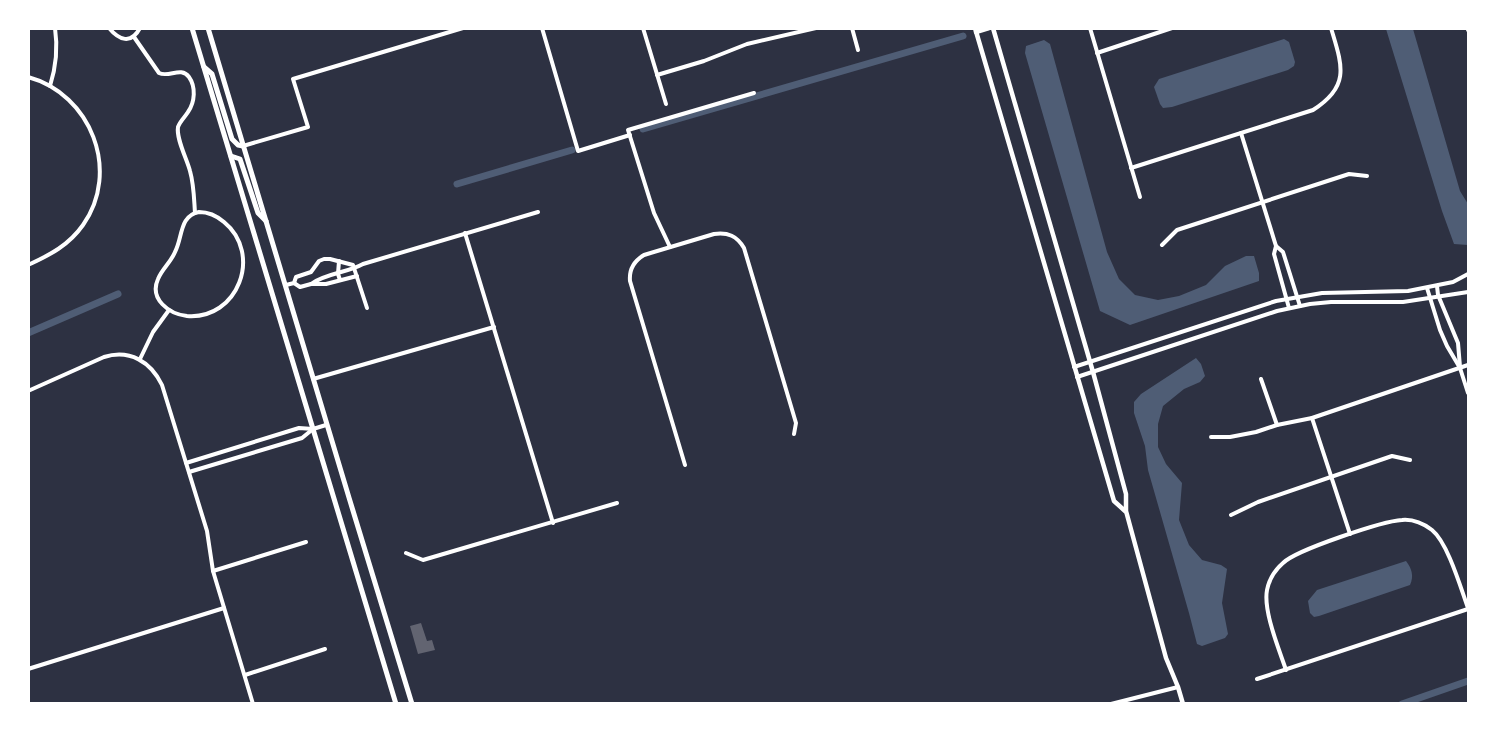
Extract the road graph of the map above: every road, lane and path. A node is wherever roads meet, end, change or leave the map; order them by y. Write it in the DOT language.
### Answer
graph roads {
  1 [pos="55,28"];
  2 [pos="110,28"];
  3 [pos="140,28"];
  4 [pos="192,28"];
  5 [pos="207,28"];
  6 [pos="464,28"];
  7 [pos="542,28"];
  8 [pos="643,28"];
  9 [pos="816,28"];
  10 [pos="852,28"];
  11 [pos="991,28"];
  12 [pos="1090,28"];
  13 [pos="1172,28"];
  14 [pos="1331,28"];
  15 [pos="976,30"];
  16 [pos="134,37"];
  17 [pos="858,50"];
  18 [pos="1097,53"];
  19 [pos="203,65"];
  20 [pos="657,75"];
  21 [pos="28,77"];
  22 [pos="50,86"];
  23 [pos="754,93"];
  24 [pos="666,104"];
  25 [pos="1241,133"];
  26 [pos="630,135"];
  27 [pos="243,146"];
  28 [pos="231,156"];
  29 [pos="1131,168"];
  30 [pos="1367,176"];
  31 [pos="1140,196"];
  32 [pos="1263,203"];
  33 [pos="538,212"];
  34 [pos="195,213"];
  35 [pos="267,222"];
  36 [pos="465,233"];
  37 [pos="1162,245"];
  38 [pos="1276,246"];
  39 [pos="670,247"];
  40 [pos="339,261"];
  41 [pos="28,265"];
  42 [pos="355,269"];
  43 [pos="338,274"];
  44 [pos="1468,274"];
  45 [pos="357,276"];
  46 [pos="340,280"];
  47 [pos="294,283"];
  48 [pos="311,284"];
  49 [pos="285,285"];
  50 [pos="1437,286"];
  51 [pos="1427,288"];
  52 [pos="1462,292"];
  53 [pos="1468,292"];
  54 [pos="1297,296"];
  55 [pos="1438,296"];
  56 [pos="1430,297"];
  57 [pos="1468,297"];
  58 [pos="1287,299"];
  59 [pos="1300,306"];
  60 [pos="367,308"];
  61 [pos="1289,308"];
  62 [pos="170,310"];
  63 [pos="494,327"];
  64 [pos="140,359"];
  65 [pos="1090,362"];
  66 [pos="1468,365"];
  67 [pos="1074,367"];
  68 [pos="1460,368"];
  69 [pos="1093,372"];
  70 [pos="1077,377"];
  71 [pos="313,379"];
  72 [pos="1261,379"];
  73 [pos="28,391"];
  74 [pos="1468,393"];
  75 [pos="1312,418"];
  76 [pos="326,425"];
  77 [pos="1277,425"];
  78 [pos="313,429"];
  79 [pos="794,434"];
  80 [pos="1211,437"];
  81 [pos="1410,460"];
  82 [pos="186,463"];
  83 [pos="685,465"];
  84 [pos="189,472"];
  85 [pos="1331,476"];
  86 [pos="617,503"];
  87 [pos="1126,511"];
  88 [pos="1231,515"];
  89 [pos="553,523"];
  90 [pos="1350,534"];
  91 [pos="306,542"];
  92 [pos="406,553"];
  93 [pos="213,571"];
  94 [pos="224,608"];
  95 [pos="1468,609"];
  96 [pos="326,649"];
  97 [pos="28,669"];
  98 [pos="1286,670"];
  99 [pos="244,675"];
  100 [pos="1257,680"];
  101 [pos="1178,687"];
  102 [pos="253,704"];
  103 [pos="396,704"];
  104 [pos="412,704"];
  105 [pos="1111,704"];
  106 [pos="1183,704"];
  1 -- 22 [label="street"];
  2 -- 16 [label="street"];
  3 -- 16 [label="street"];
  4 -- 19 [label="main road"];
  5 -- 27 [label="main road"];
  6 -- 27 [label="street"];
  7 -- 26 [label="street"];
  8 -- 20 [label="street"];
  9 -- 20 [label="street"];
  10 -- 17 [label="street"];
  11 -- 15 [label="street"];
  11 -- 65 [label="street"];
  12 -- 18 [label="street"];
  13 -- 18 [label="street"];
  14 -- 25 [label="street"];
  15 -- 67 [label="street"];
  16 -- 34 [label="street"];
  18 -- 29 [label="street"];
  19 -- 27 [label="main road"];
  19 -- 28 [label="main road"];
  20 -- 24 [label="street"];
  21 -- 22 [label="street"];
  22 -- 41 [label="street"];
  23 -- 26 [label="street"];
  25 -- 29 [label="street"];
  25 -- 32 [label="street"];
  26 -- 39 [label="street"];
  27 -- 35 [label="main road"];
  28 -- 35 [label="main road"];
  28 -- 78 [label="main road"];
  29 -- 31 [label="street"];
  30 -- 32 [label="street"];
  32 -- 37 [label="street"];
  32 -- 38 [label="street"];
  33 -- 36 [label="street"];
  34 -- 62 [label="street"];
  34 -- 62 [label="street"];
  35 -- 49 [label="main road"];
  36 -- 42 [label="street"];
  36 -- 63 [label="street"];
  38 -- 54 [label="street"];
  38 -- 58 [label="street"];
  39 -- 79 [label="street"];
  39 -- 83 [label="street"];
  40 -- 42 [label="street"];
  40 -- 43 [label="street"];
  40 -- 47 [label="street"];
  42 -- 43 [label="street"];
  42 -- 45 [label="street"];
  43 -- 46 [label="street"];
  43 -- 48 [label="street"];
  44 -- 50 [label="street"];
  45 -- 46 [label="street"];
  45 -- 60 [label="street"];
  46 -- 48 [label="street"];
  47 -- 48 [label="street"];
  47 -- 49 [label="street"];
  49 -- 71 [label="main road"];
  50 -- 51 [label="street"];
  50 -- 55 [label="street"];
  51 -- 54 [label="street"];
  51 -- 56 [label="street"];
  52 -- 53 [label="street"];
  52 -- 55 [label="street"];
  52 -- 57 [label="street"];
  54 -- 58 [label="street"];
  54 -- 59 [label="street"];
  55 -- 56 [label="street"];
  55 -- 68 [label="street"];
  56 -- 59 [label="street"];
  56 -- 68 [label="street"];
  58 -- 61 [label="street"];
  58 -- 65 [label="street"];
  59 -- 61 [label="street"];
  61 -- 69 [label="street"];
  62 -- 64 [label="street"];
  63 -- 71 [label="street"];
  63 -- 89 [label="street"];
  64 -- 73 [label="street"];
  64 -- 82 [label="street"];
  65 -- 67 [label="street"];
  65 -- 69 [label="street"];
  66 -- 68 [label="street"];
  67 -- 70 [label="street"];
  68 -- 74 [label="street"];
  68 -- 75 [label="street"];
  69 -- 70 [label="street"];
  69 -- 87 [label="street"];
  70 -- 87 [label="street"];
  71 -- 76 [label="main road"];
  72 -- 77 [label="street"];
  75 -- 77 [label="street"];
  75 -- 85 [label="street"];
  76 -- 78 [label="street"];
  76 -- 104 [label="main road"];
  77 -- 80 [label="street"];
  78 -- 82 [label="street"];
  78 -- 84 [label="street"];
  78 -- 103 [label="main road"];
  81 -- 85 [label="street"];
  82 -- 84 [label="street"];
  84 -- 93 [label="street"];
  85 -- 88 [label="street"];
  85 -- 90 [label="street"];
  86 -- 89 [label="street"];
  87 -- 101 [label="street"];
  89 -- 92 [label="street"];
  90 -- 95 [label="street"];
  90 -- 98 [label="street"];
  91 -- 93 [label="street"];
  93 -- 94 [label="street"];
  94 -- 97 [label="street"];
  94 -- 99 [label="street"];
  95 -- 98 [label="street"];
  96 -- 99 [label="street"];
  98 -- 100 [label="street"];
  99 -- 102 [label="street"];
  101 -- 105 [label="street"];
  101 -- 106 [label="street"];
}
